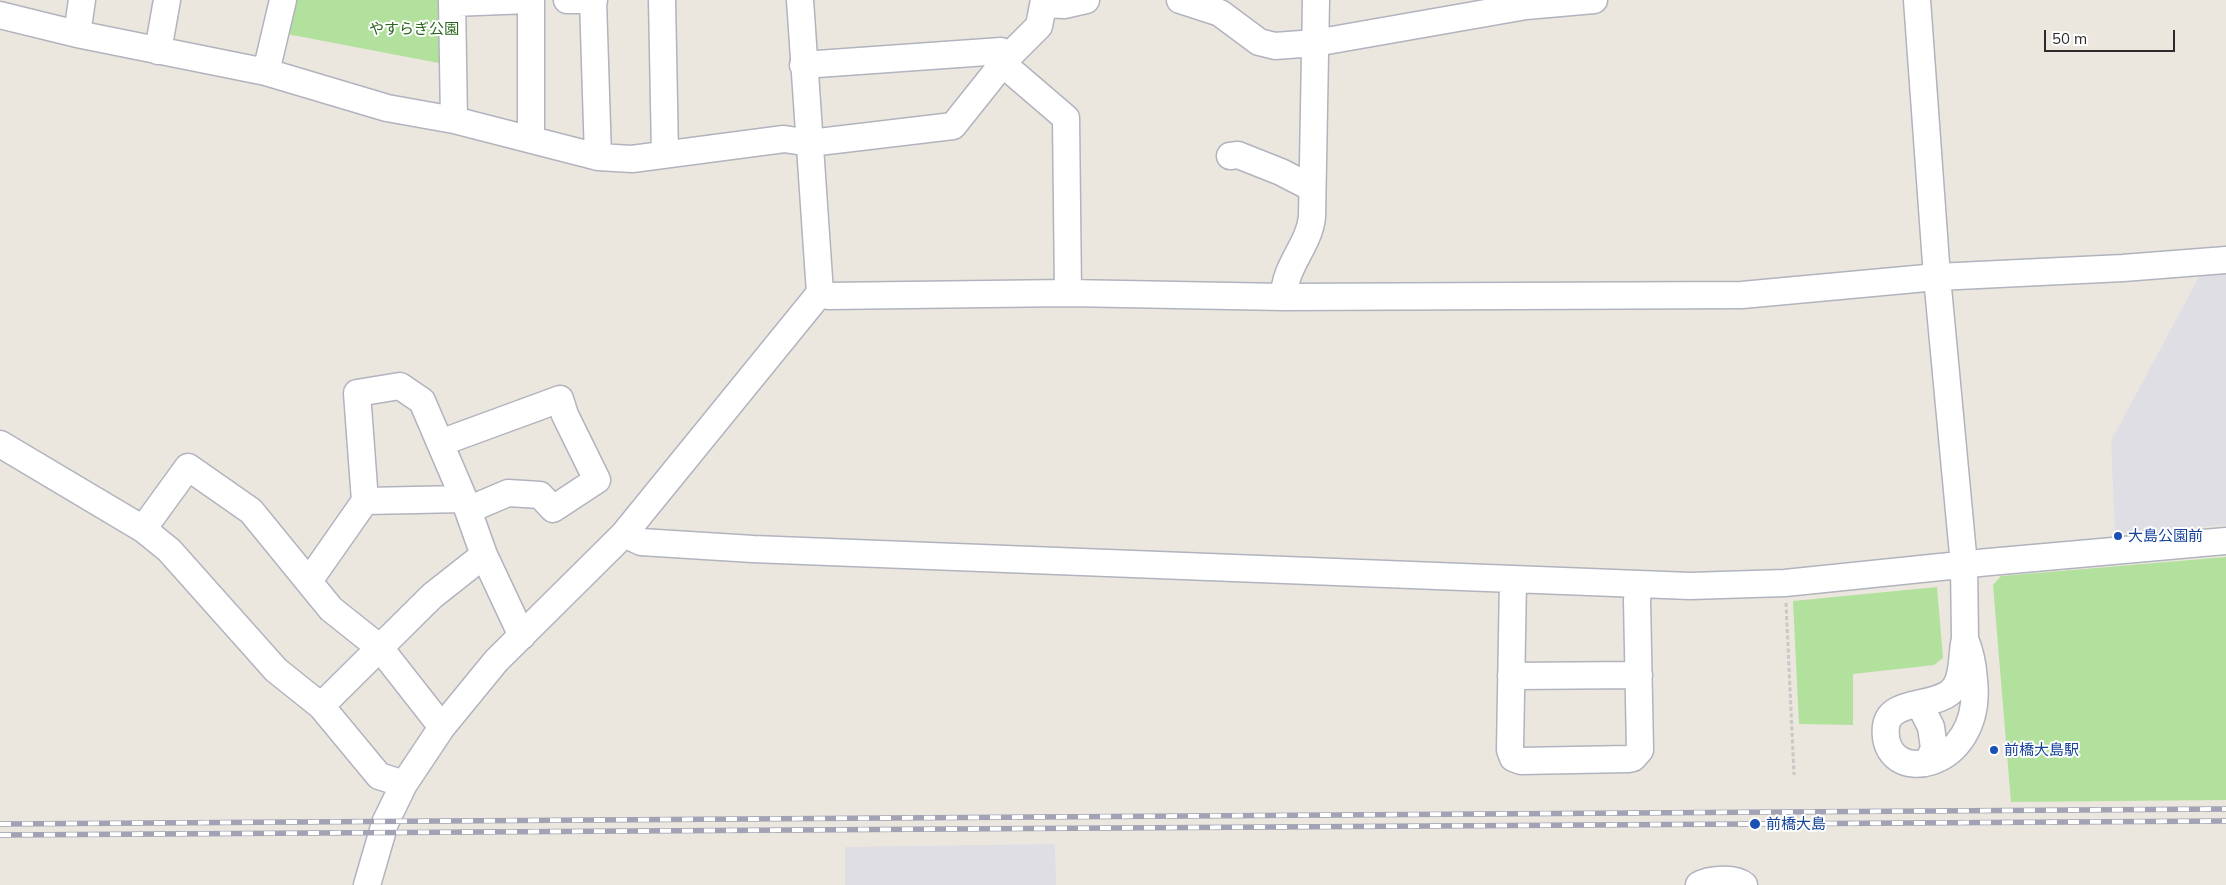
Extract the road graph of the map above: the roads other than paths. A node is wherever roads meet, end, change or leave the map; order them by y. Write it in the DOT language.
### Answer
graph roads {
  1 [pos="82,0"];
  2 [pos="167,0"];
  3 [pos="283,0"];
  4 [pos="530,0"];
  5 [pos="567,0"];
  6 [pos="594,0"];
  7 [pos="662,0"];
  8 [pos="800,0"];
  9 [pos="1086,0"];
  10 [pos="1180,0"];
  11 [pos="1316,0"];
  12 [pos="1594,0"];
  13 [pos="1917,0"];
  14 [pos="452,2"];
  15 [pos="1044,2"];
  16 [pos="1526,3"];
  17 [pos="1221,7"];
  18 [pos="1423,12"];
  19 [pos="0,15"];
  20 [pos="77,34"];
  21 [pos="1316,43"];
  22 [pos="158,51"];
  23 [pos="1005,61"];
  24 [pos="803,65"];
  25 [pos="266,72"];
  26 [pos="454,120"];
  27 [pos="531,139"];
  28 [pos="810,143"];
  29 [pos="665,154"];
  30 [pos="1230,156"];
  31 [pos="598,157"];
  32 [pos="1312,188"];
  33 [pos="2226,260"];
  34 [pos="1938,277"];
  35 [pos="820,293"];
  36 [pos="1068,293"];
  37 [pos="1284,297"];
  38 [pos="0,444"];
  39 [pos="440,444"];
  40 [pos="365,501"];
  41 [pos="466,504"];
  42 [pos="143,529"];
  43 [pos="624,534"];
  44 [pos="2226,540"];
  45 [pos="484,555"];
  46 [pos="1964,565"];
  47 [pos="1513,580"];
  48 [pos="310,582"];
  49 [pos="1639,584"];
  50 [pos="522,636"];
  51 [pos="1965,640"];
  52 [pos="380,648"];
  53 [pos="1639,675"];
  54 [pos="1511,676"];
  55 [pos="1912,705"];
  56 [pos="321,706"];
  57 [pos="442,727"];
  58 [pos="1928,762"];
  59 [pos="404,784"];
  60 [pos="366,884"];
  61 [pos="1699,885"];
  62 [pos="1744,885"];
  1 -- 20 [label="street"];
  2 -- 22 [label="street"];
  3 -- 25 [label="street"];
  4 -- 14 [label="street"];
  4 -- 27 [label="street"];
  5 -- 6 [label="street"];
  6 -- 31 [label="street"];
  7 -- 29 [label="street"];
  8 -- 24 [label="street"];
  9 -- 15 [label="street"];
  10 -- 17 [label="street"];
  11 -- 21 [label="street"];
  12 -- 16 [label="street"];
  13 -- 34 [label="street"];
  14 -- 26 [label="street"];
  15 -- 23 [label="street"];
  16 -- 18 [label="street"];
  17 -- 21 [label="street"];
  18 -- 21 [label="street"];
  19 -- 20 [label="street"];
  20 -- 22 [label="street"];
  21 -- 32 [label="street"];
  22 -- 25 [label="street"];
  23 -- 24 [label="street"];
  23 -- 28 [label="street"];
  23 -- 36 [label="street"];
  24 -- 28 [label="street"];
  25 -- 26 [label="street"];
  26 -- 27 [label="street"];
  27 -- 31 [label="street"];
  28 -- 29 [label="street"];
  28 -- 35 [label="street"];
  29 -- 31 [label="street"];
  30 -- 32 [label="street"];
  32 -- 37 [label="street"];
  33 -- 34 [label="street"];
  34 -- 37 [label="street"];
  34 -- 46 [label="street"];
  35 -- 36 [label="street"];
  35 -- 43 [label="street"];
  36 -- 37 [label="street"];
  38 -- 42 [label="street"];
  39 -- 40 [label="street"];
  39 -- 41 [label="street"];
  39 -- 41 [label="street"];
  40 -- 41 [label="street"];
  40 -- 48 [label="street"];
  41 -- 45 [label="street"];
  42 -- 48 [label="street"];
  42 -- 56 [label="street"];
  43 -- 47 [label="street"];
  43 -- 50 [label="street"];
  44 -- 46 [label="street"];
  45 -- 50 [label="street"];
  45 -- 52 [label="street"];
  46 -- 49 [label="street"];
  46 -- 51 [label="street"];
  47 -- 49 [label="street"];
  47 -- 54 [label="street"];
  48 -- 52 [label="street"];
  49 -- 53 [label="street"];
  50 -- 57 [label="street"];
  51 -- 55 [label="street"];
  51 -- 58 [label="street"];
  52 -- 56 [label="street"];
  52 -- 57 [label="street"];
  53 -- 54 [label="street"];
  53 -- 54 [label="street"];
  55 -- 58 [label="street"];
  55 -- 58 [label="street"];
  56 -- 59 [label="street"];
  57 -- 59 [label="street"];
  59 -- 60 [label="street"];
  61 -- 62 [label="street"];
}
